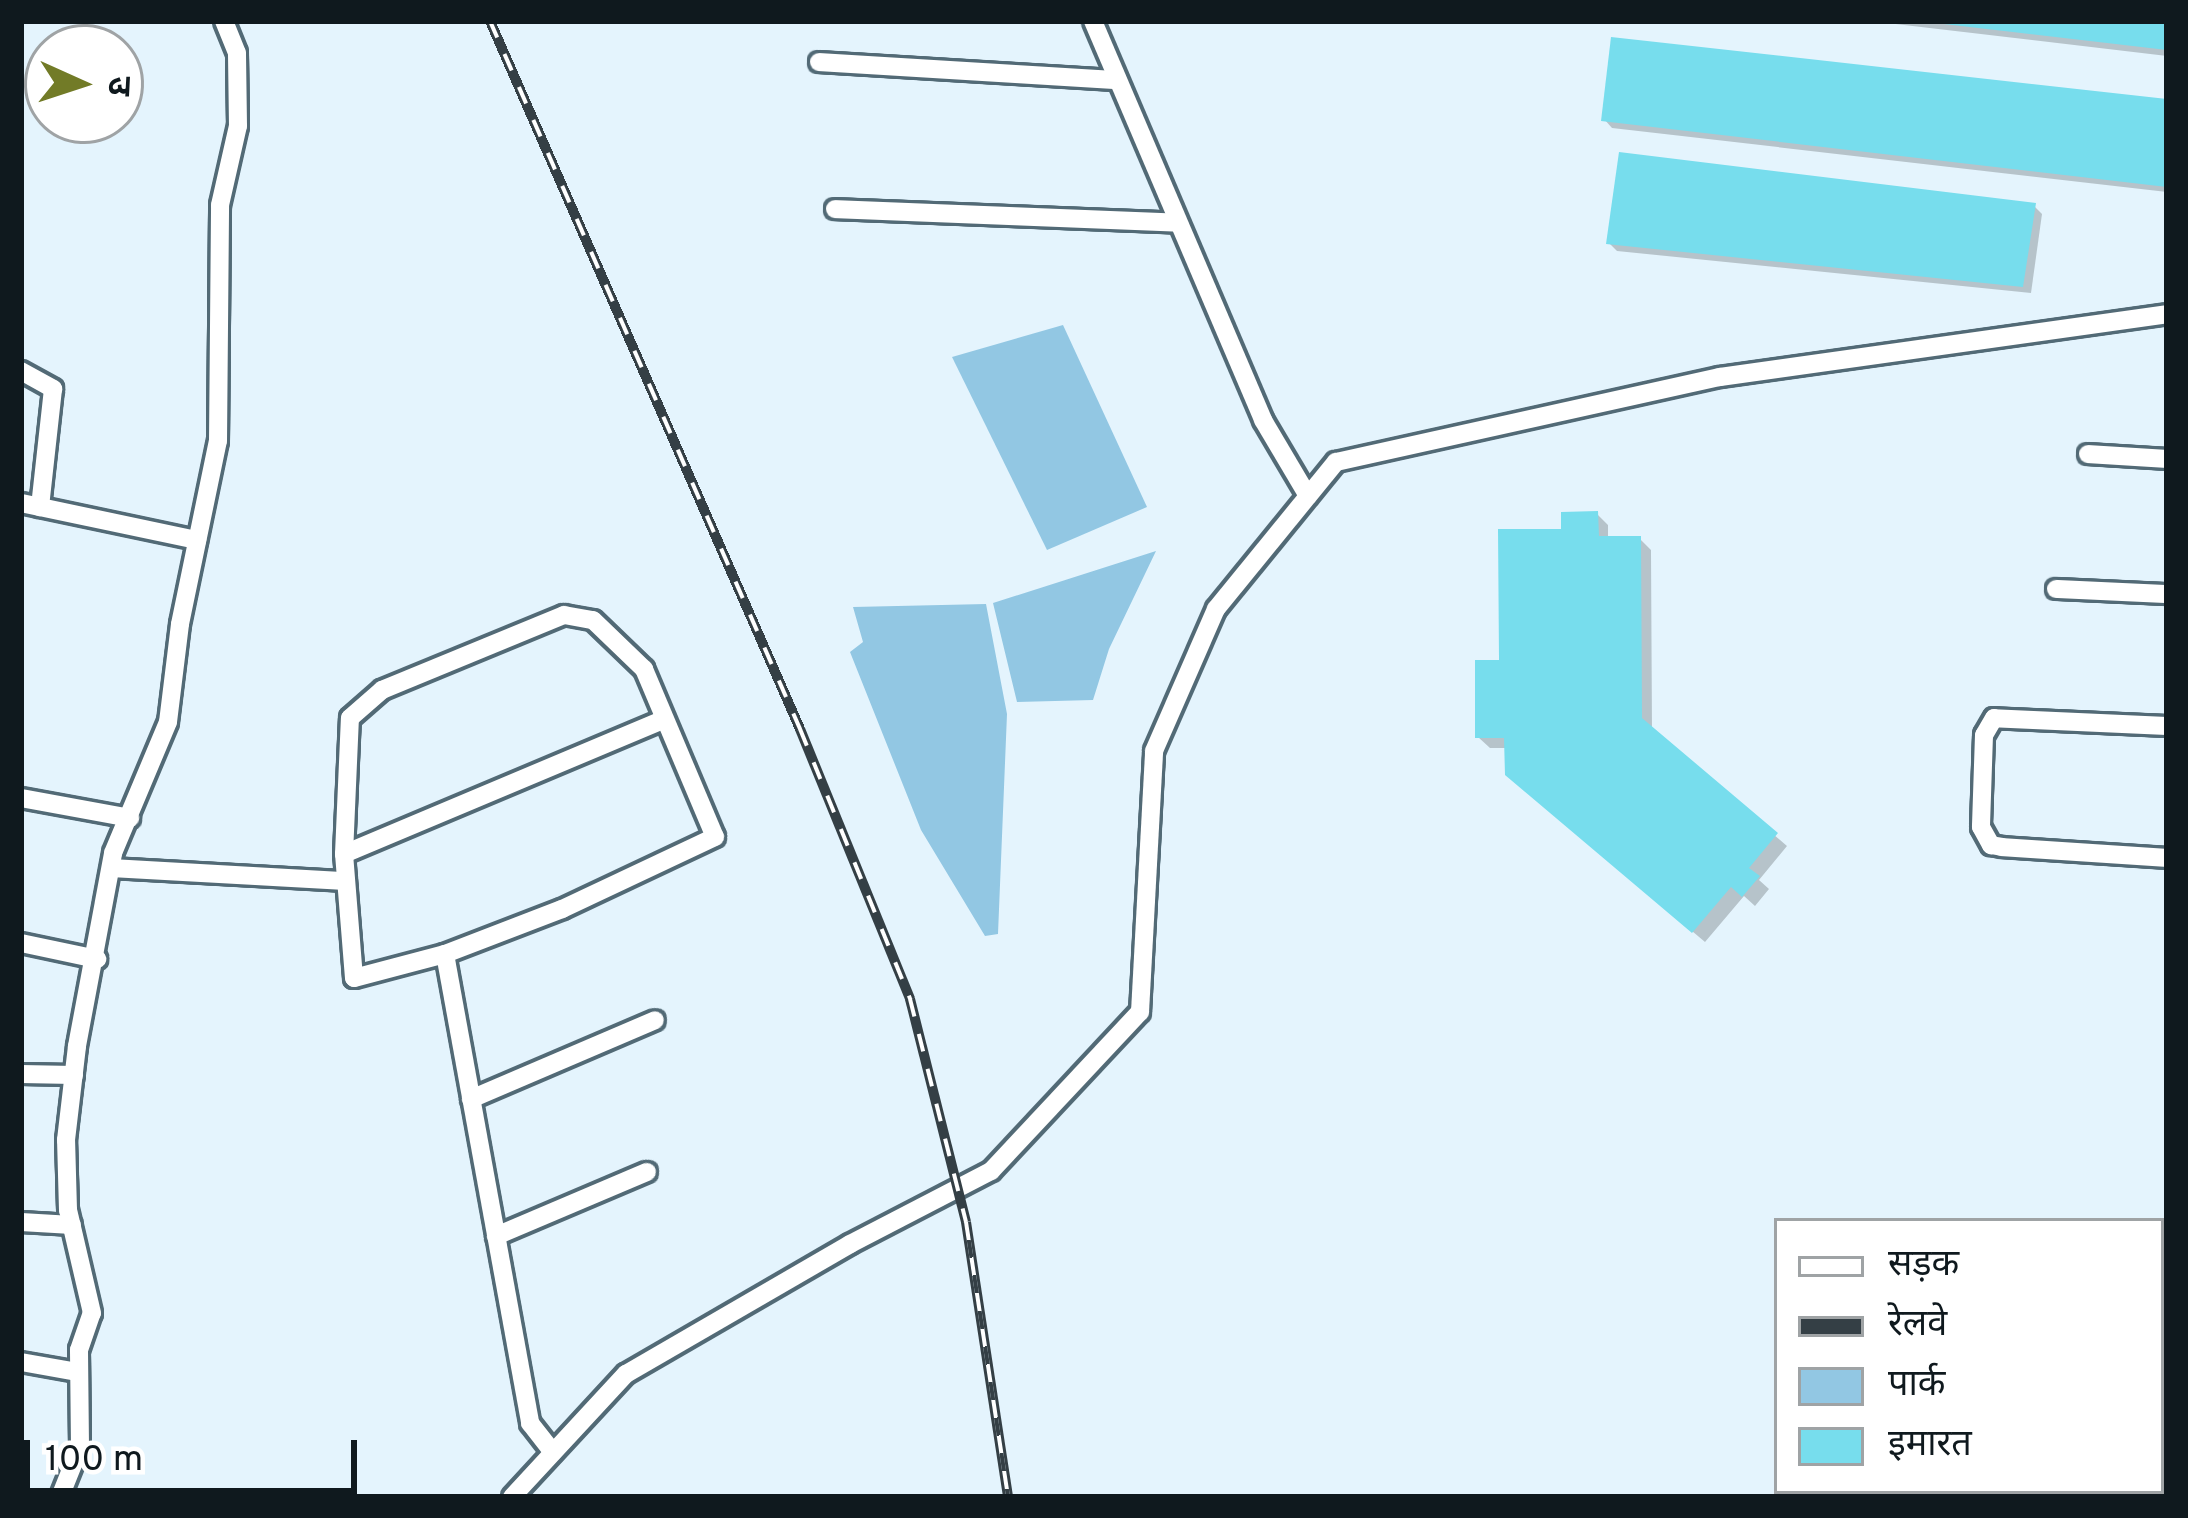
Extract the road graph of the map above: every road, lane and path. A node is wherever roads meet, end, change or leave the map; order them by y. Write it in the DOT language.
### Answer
graph roads {
  1 [pos="224,21"];
  2 [pos="1093,21"];
  3 [pos="819,62"];
  4 [pos="1117,80"];
  5 [pos="836,209"];
  6 [pos="1178,224"];
  7 [pos="2167,314"];
  8 [pos="21,370"];
  9 [pos="2087,454"];
  10 [pos="2167,459"];
  11 [pos="1308,496"];
  12 [pos="30,505"];
  13 [pos="196,540"];
  14 [pos="2056,589"];
  15 [pos="2167,594"];
  16 [pos="663,720"];
  17 [pos="2167,726"];
  18 [pos="21,798"];
  19 [pos="130,818"];
  20 [pos="344,854"];
  21 [pos="2167,858"];
  22 [pos="110,868"];
  23 [pos="346,881"];
  24 [pos="21,943"];
  25 [pos="445,954"];
  26 [pos="97,958"];
  27 [pos="656,1020"];
  28 [pos="21,1074"];
  29 [pos="74,1075"];
  30 [pos="471,1099"];
  31 [pos="647,1172"];
  32 [pos="21,1222"];
  33 [pos="72,1225"];
  34 [pos="496,1236"];
  35 [pos="21,1362"];
  36 [pos="78,1372"];
  37 [pos="554,1452"];
  38 [pos="60,1497"];
  39 [pos="512,1497"];
  1 -- 13 [label="street"];
  2 -- 4 [label="street"];
  3 -- 4 [label="street"];
  4 -- 6 [label="street"];
  5 -- 6 [label="street"];
  6 -- 11 [label="street"];
  7 -- 11 [label="street"];
  8 -- 12 [label="street"];
  9 -- 10 [label="street"];
  11 -- 37 [label="street"];
  12 -- 13 [label="street"];
  13 -- 19 [label="street"];
  14 -- 15 [label="street"];
  16 -- 20 [label="street"];
  16 -- 20 [label="street"];
  16 -- 25 [label="street"];
  17 -- 21 [label="street"];
  18 -- 19 [label="street"];
  19 -- 22 [label="street"];
  20 -- 23 [label="street"];
  22 -- 23 [label="street"];
  22 -- 26 [label="street"];
  23 -- 25 [label="street"];
  24 -- 26 [label="street"];
  25 -- 30 [label="street"];
  26 -- 29 [label="street"];
  27 -- 30 [label="street"];
  28 -- 29 [label="street"];
  29 -- 33 [label="street"];
  30 -- 34 [label="street"];
  31 -- 34 [label="street"];
  32 -- 33 [label="street"];
  33 -- 36 [label="street"];
  34 -- 37 [label="street"];
  35 -- 36 [label="street"];
  36 -- 38 [label="street"];
  37 -- 39 [label="street"];
}
